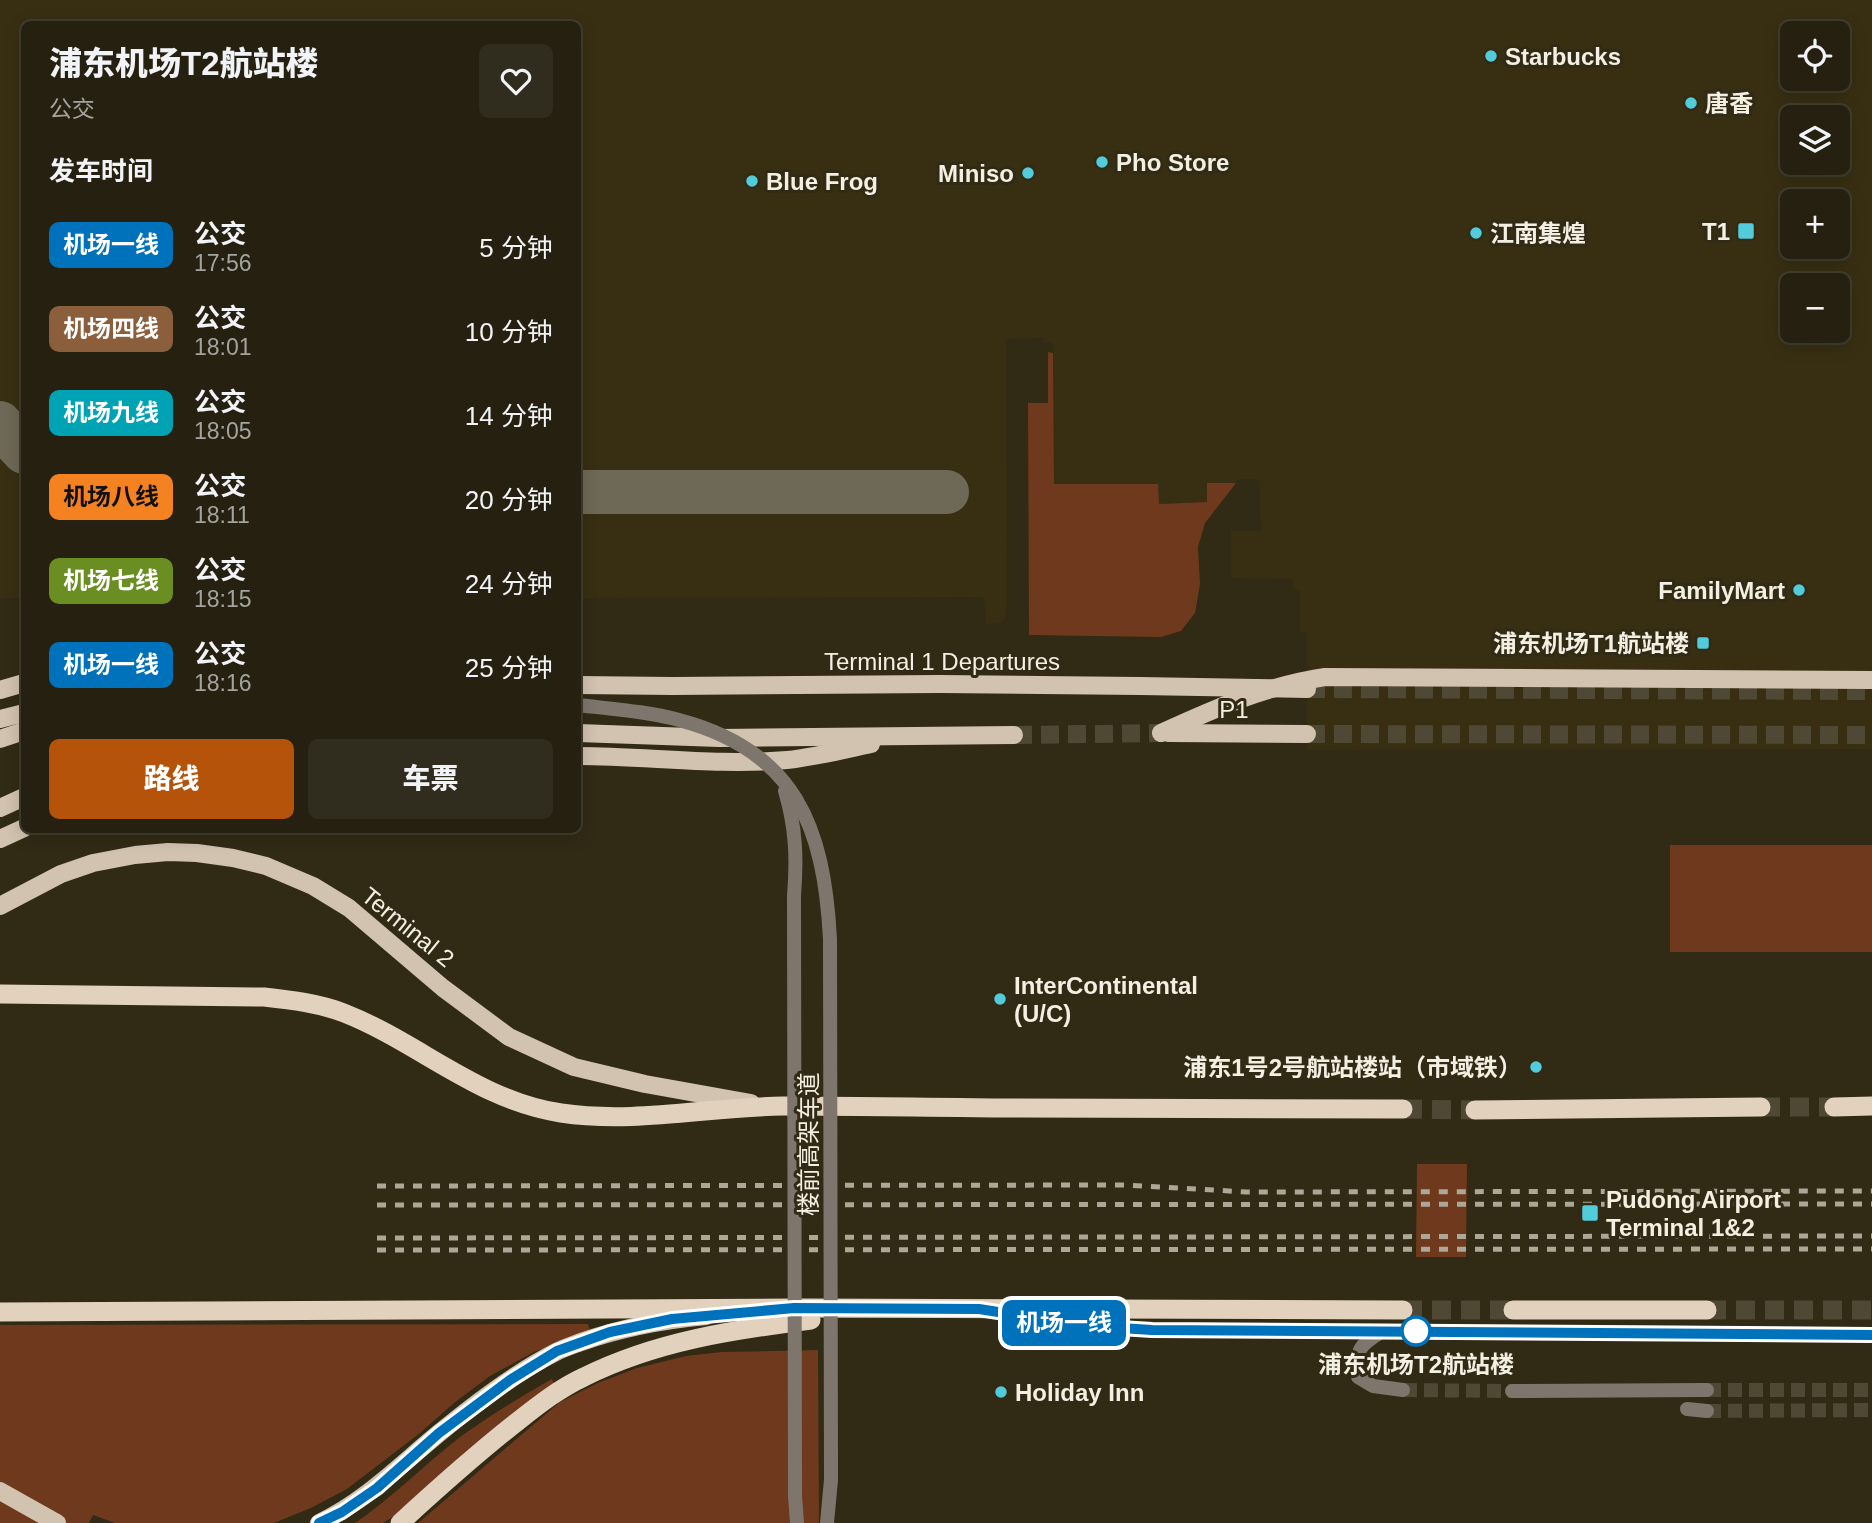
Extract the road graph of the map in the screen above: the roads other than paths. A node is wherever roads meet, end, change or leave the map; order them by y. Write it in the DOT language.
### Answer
graph roads {
  1 [pos="1872,680"];
  2 [pos="21,684"];
  3 [pos="581,685"];
  4 [pos="1307,689"];
  5 [pos="0,690"];
  6 [pos="581,705"];
  7 [pos="21,714"];
  8 [pos="0,719"];
  9 [pos="21,732"];
  10 [pos="581,733"];
  11 [pos="1307,734"];
  12 [pos="1014,735"];
  13 [pos="905,737"];
  14 [pos="719,738"];
  15 [pos="0,739"];
  16 [pos="581,756"];
  17 [pos="625,756"];
  18 [pos="780,775"];
  19 [pos="21,798"];
  20 [pos="0,808"];
  21 [pos="21,829"];
  22 [pos="0,839"];
  23 [pos="0,906"];
  24 [pos="0,994"];
  25 [pos="779,1106"];
  26 [pos="1872,1106"];
  27 [pos="1834,1107"];
  28 [pos="1761,1108"];
  29 [pos="1403,1110"];
  30 [pos="1475,1110"];
  31 [pos="794,1308"];
  32 [pos="909,1309"];
  33 [pos="979,1309"];
  34 [pos="1403,1310"];
  35 [pos="1513,1310"];
  36 [pos="1707,1310"];
  37 [pos="0,1312"];
  38 [pos="1381,1331"];
  39 [pos="1403,1331"];
  40 [pos="1513,1332"];
  41 [pos="1707,1333"];
  42 [pos="1403,1390"];
  43 [pos="1707,1390"];
  44 [pos="1513,1391"];
  45 [pos="1687,1409"];
  46 [pos="1707,1411"];
  47 [pos="0,1491"];
  48 [pos="57,1523"];
  49 [pos="319,1523"];
  50 [pos="400,1523"];
  51 [pos="797,1523"];
  52 [pos="827,1523"];
  1 -- 11 [label="main road, P1"];
  2 -- 5 [label="main road"];
  3 -- 4 [label="main road, Terminal 1 Departures, bridge"];
  6 -- 18 [label="street, 楼前高架车道, bridge"];
  7 -- 8 [label="main road"];
  9 -- 15 [label="main road"];
  10 -- 14 [label="main road"];
  12 -- 13 [label="main road"];
  13 -- 14 [label="main road"];
  13 -- 17 [label="main road"];
  14 -- 17 [label="main road"];
  16 -- 17 [label="main road"];
  18 -- 51 [label="street, 楼前高架车道, bridge"];
  18 -- 52 [label="street, 楼前高架车道, bridge"];
  19 -- 20 [label="main road"];
  21 -- 22 [label="main road"];
  23 -- 25 [label="main road, Terminal 2"];
  24 -- 25 [label="highway"];
  25 -- 29 [label="highway"];
  26 -- 27 [label="highway"];
  28 -- 30 [label="highway"];
  31 -- 32 [label="highway"];
  31 -- 37 [label="highway"];
  31 -- 49 [label="main road"];
  32 -- 33 [label="highway"];
  32 -- 50 [label="highway"];
  33 -- 34 [label="highway"];
  33 -- 38 [label="street"];
  35 -- 36 [label="highway"];
  38 -- 39 [label="street"];
  38 -- 42 [label="street"];
  40 -- 41 [label="street"];
  43 -- 44 [label="street"];
  45 -- 46 [label="street"];
  47 -- 48 [label="main road"];
}
